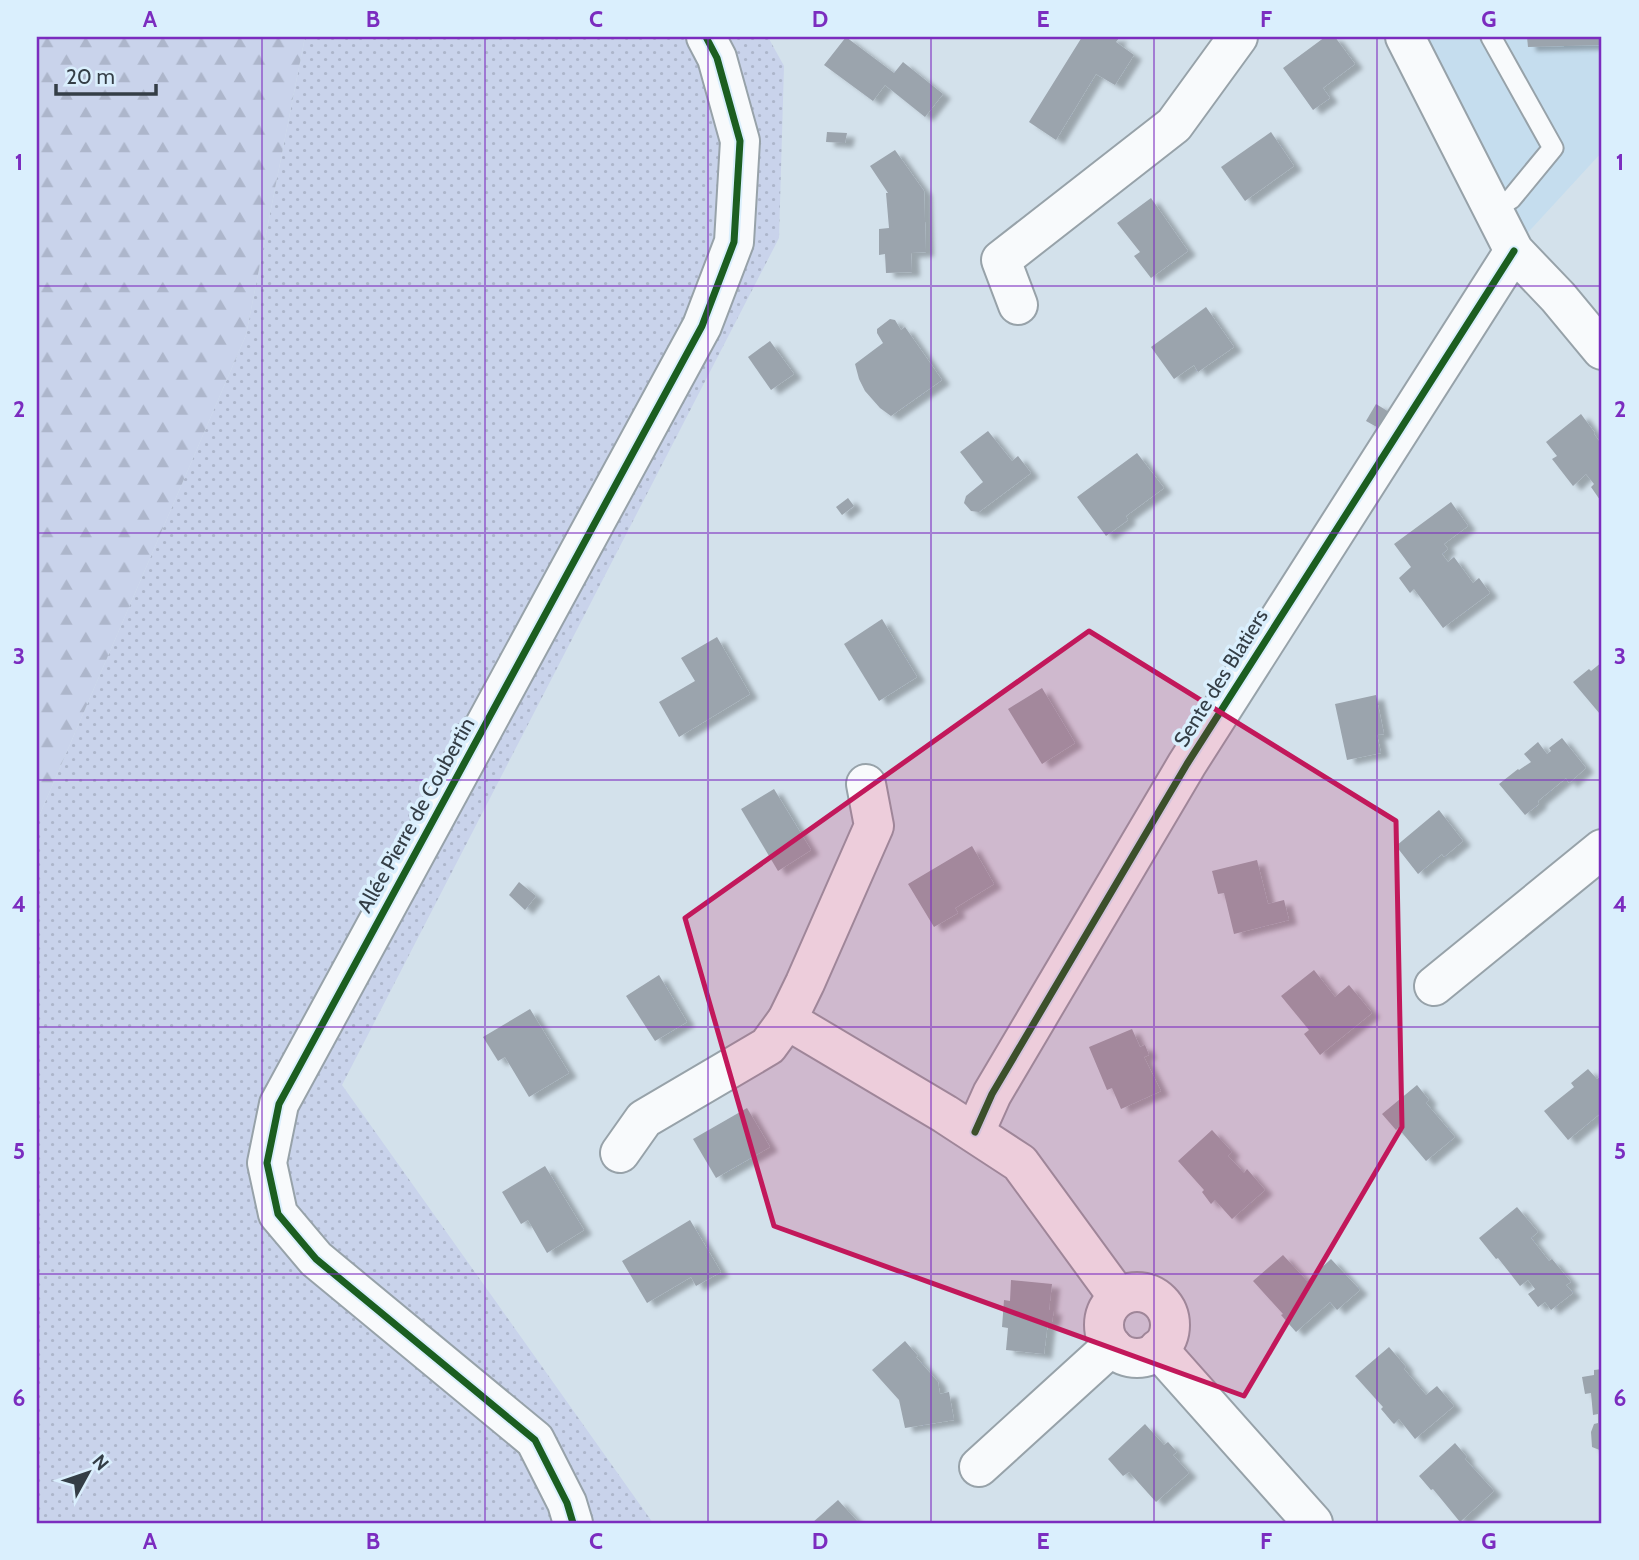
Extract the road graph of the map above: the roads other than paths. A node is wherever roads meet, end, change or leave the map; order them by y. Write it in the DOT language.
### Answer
graph roads {
  1 [pos="706,37"];
  2 [pos="1238,37"];
  3 [pos="1405,37"];
  4 [pos="1491,37"];
  5 [pos="1493,210"];
  6 [pos="1514,251"];
  7 [pos="1018,304"];
  8 [pos="1602,351"];
  9 [pos="866,784"];
  10 [pos="1602,849"];
  11 [pos="1434,986"];
  12 [pos="787,1020"];
  13 [pos="975,1132"];
  14 [pos="620,1153"];
  15 [pos="1118,1297"];
  16 [pos="1112,1346"];
  17 [pos="1158,1349"];
  18 [pos="979,1467"];
  19 [pos="573,1523"];
  20 [pos="1313,1523"];
  1 -- 19 [label="street, Allée Pierre de Coubertin"];
  2 -- 7 [label="street"];
  3 -- 5 [label="street"];
  4 -- 5 [label="lane"];
  5 -- 6 [label="street"];
  6 -- 8 [label="street"];
  6 -- 13 [label="street, Sente des Blatiers"];
  9 -- 12 [label="street"];
  10 -- 11 [label="street"];
  12 -- 13 [label="street"];
  12 -- 14 [label="street"];
  13 -- 15 [label="street"];
  15 -- 16 [label="street"];
  15 -- 17 [label="street"];
  16 -- 17 [label="street"];
  16 -- 18 [label="street"];
  17 -- 20 [label="street"];
}
